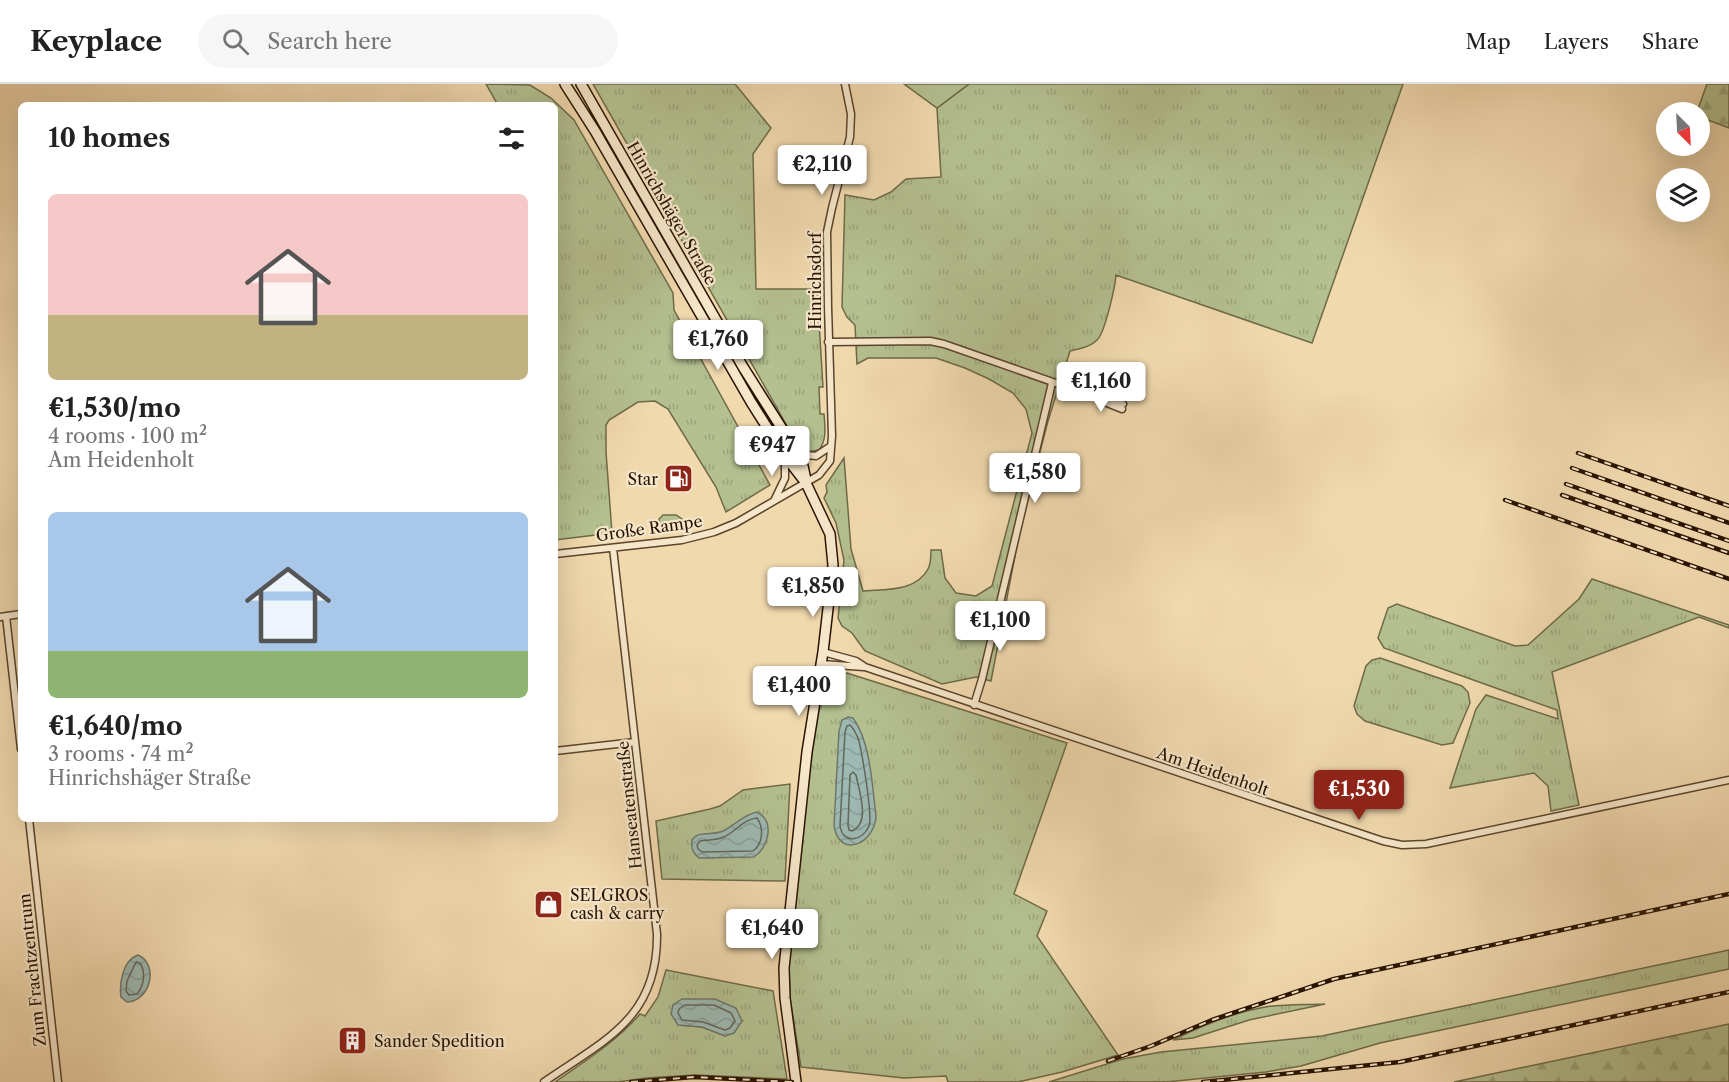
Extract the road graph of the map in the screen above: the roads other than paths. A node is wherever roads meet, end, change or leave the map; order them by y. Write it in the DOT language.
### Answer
graph roads {
  1 [pos="565,84"];
  2 [pos="580,84"];
  3 [pos="845,84"];
  4 [pos="828,342"];
  5 [pos="1052,382"];
  6 [pos="1123,406"];
  7 [pos="831,446"];
  8 [pos="798,454"];
  9 [pos="785,456"];
  10 [pos="806,483"];
  11 [pos="774,501"];
  12 [pos="613,548"];
  13 [pos="558,554"];
  14 [pos="18,614"];
  15 [pos="3,616"];
  16 [pos="823,652"];
  17 [pos="821,664"];
  18 [pos="865,667"];
  19 [pos="974,705"];
  20 [pos="18,727"];
  21 [pos="635,742"];
  22 [pos="558,751"];
  23 [pos="1729,780"];
  24 [pos="29,822"];
  25 [pos="58,1082"];
  26 [pos="544,1082"];
  27 [pos="796,1082"];
  1 -- 9 [label="main road, Hinrichshäger Straße"];
  2 -- 8 [label="main road, Hinrichshäger Straße"];
  3 -- 4 [label="street, Hinrichsdorf"];
  4 -- 5 [label="street"];
  4 -- 7 [label="street, Hinrichsdorf"];
  5 -- 6 [label="street"];
  5 -- 19 [label="street"];
  7 -- 8 [label="street"];
  7 -- 10 [label="street, Hinrichsdorf"];
  8 -- 10 [label="main road, Hinrichshäger Straße"];
  9 -- 10 [label="main road, Hinrichshäger Straße"];
  9 -- 11 [label="street"];
  10 -- 11 [label="street, Große Rampe"];
  10 -- 16 [label="main road, Hinrichshäger Straße"];
  11 -- 12 [label="street, Große Rampe"];
  12 -- 13 [label="street, Große Rampe"];
  12 -- 21 [label="street, Hanseatenstraße"];
  14 -- 15 [label="street"];
  15 -- 20 [label="street"];
  16 -- 17 [label="main road, Hinrichshäger Straße"];
  16 -- 18 [label="street, Am Heidenholt"];
  17 -- 18 [label="street, Am Heidenholt"];
  17 -- 27 [label="main road, Hinrichshäger Straße"];
  18 -- 19 [label="street, Am Heidenholt"];
  19 -- 23 [label="street, Am Heidenholt"];
  21 -- 22 [label="street"];
  21 -- 26 [label="street, Hanseatenstraße"];
  24 -- 25 [label="street, Zum Frachtzentrum"];
}
